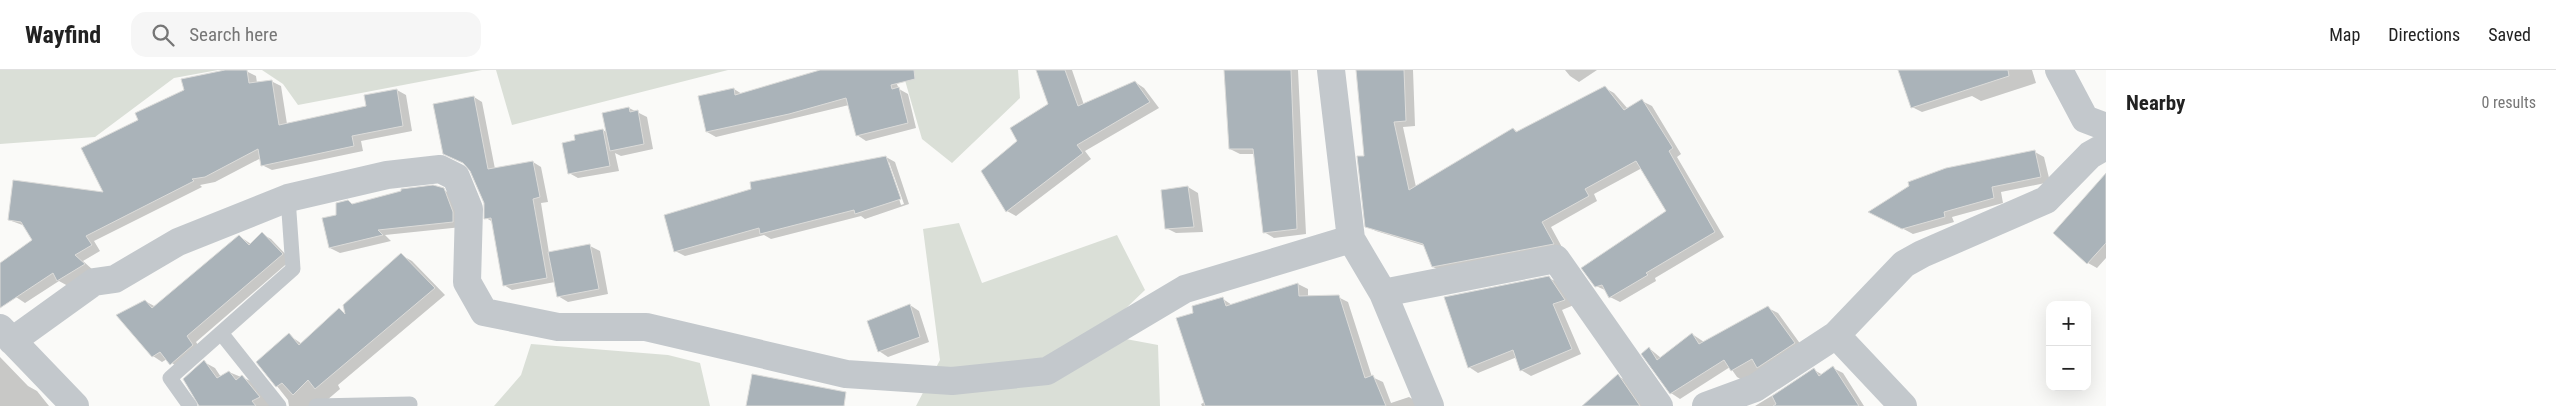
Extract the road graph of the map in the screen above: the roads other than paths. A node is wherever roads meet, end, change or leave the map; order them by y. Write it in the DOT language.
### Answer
graph roads {
  1 [pos="1331,70"];
  2 [pos="2059,70"];
  3 [pos="2106,127"];
  4 [pos="2106,146"];
  5 [pos="288,198"];
  6 [pos="1351,239"];
  7 [pos="1382,293"];
  8 [pos="221,333"];
  9 [pos="6,334"];
  10 [pos="1836,335"];
  11 [pos="410,404"];
  12 [pos="74,406"];
  13 [pos="190,406"];
  14 [pos="280,406"];
  15 [pos="316,406"];
  16 [pos="1430,406"];
  17 [pos="1658,406"];
  18 [pos="1706,406"];
  19 [pos="1903,406"];
  1 -- 6 [label="street"];
  2 -- 3 [label="street"];
  4 -- 10 [label="street"];
  5 -- 6 [label="street"];
  5 -- 8 [label="lane"];
  5 -- 9 [label="street"];
  6 -- 7 [label="street"];
  7 -- 16 [label="street"];
  7 -- 17 [label="street"];
  8 -- 13 [label="lane"];
  8 -- 14 [label="lane"];
  9 -- 12 [label="street"];
  10 -- 18 [label="street"];
  10 -- 19 [label="street"];
  11 -- 15 [label="lane"];
}
